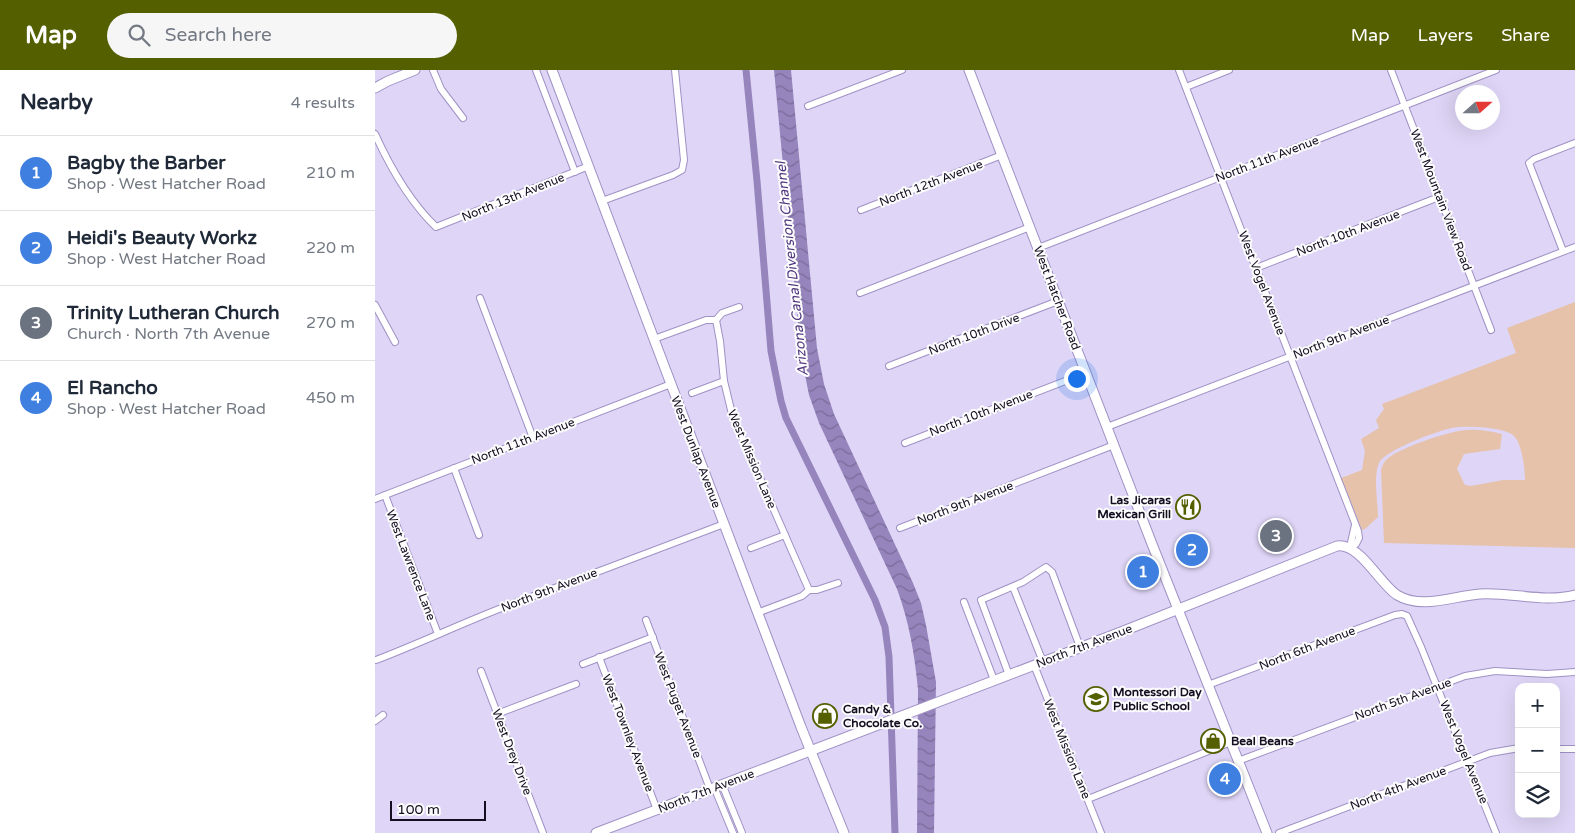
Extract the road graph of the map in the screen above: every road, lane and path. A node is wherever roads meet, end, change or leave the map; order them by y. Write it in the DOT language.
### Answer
graph roads {
  1 [pos="415,70"];
  2 [pos="433,70"];
  3 [pos="536,70"];
  4 [pos="552,70"];
  5 [pos="675,70"];
  6 [pos="902,70"];
  7 [pos="969,70"];
  8 [pos="1179,70"];
  9 [pos="1229,70"];
  10 [pos="1391,70"];
  11 [pos="1494,70"];
  12 [pos="388,80"];
  13 [pos="375,82"];
  14 [pos="1186,87"];
  15 [pos="375,88"];
  16 [pos="1404,105"];
  17 [pos="808,106"];
  18 [pos="463,118"];
  19 [pos="375,134"];
  20 [pos="1575,143"];
  21 [pos="1002,155"];
  22 [pos="589,166"];
  23 [pos="575,172"];
  24 [pos="1221,177"];
  25 [pos="1439,197"];
  26 [pos="601,201"];
  27 [pos="861,210"];
  28 [pos="1030,227"];
  29 [pos="1575,247"];
  30 [pos="1038,248"];
  31 [pos="1563,251"];
  32 [pos="1256,268"];
  33 [pos="1473,286"];
  34 [pos="860,293"];
  35 [pos="480,298"];
  36 [pos="1058,301"];
  37 [pos="375,305"];
  38 [pos="739,307"];
  39 [pos="716,320"];
  40 [pos="1491,330"];
  41 [pos="654,339"];
  42 [pos="395,342"];
  43 [pos="1290,357"];
  44 [pos="889,366"];
  45 [pos="1086,373"];
  46 [pos="724,381"];
  47 [pos="671,384"];
  48 [pos="693,393"];
  49 [pos="1107,427"];
  50 [pos="533,438"];
  51 [pos="905,443"];
  52 [pos="1114,445"];
  53 [pos="454,468"];
  54 [pos="385,495"];
  55 [pos="375,499"];
  56 [pos="723,524"];
  57 [pos="900,528"];
  58 [pos="479,535"];
  59 [pos="785,535"];
  60 [pos="1350,547"];
  61 [pos="751,548"];
  62 [pos="838,583"];
  63 [pos="1013,587"];
  64 [pos="809,590"];
  65 [pos="1575,590"];
  66 [pos="1575,595"];
  67 [pos="1565,596"];
  68 [pos="964,602"];
  69 [pos="1178,609"];
  70 [pos="757,613"];
  71 [pos="1407,616"];
  72 [pos="646,620"];
  73 [pos="438,634"];
  74 [pos="653,637"];
  75 [pos="1081,647"];
  76 [pos="599,657"];
  77 [pos="377,660"];
  78 [pos="1043,662"];
  79 [pos="583,664"];
  80 [pos="1034,665"];
  81 [pos="481,671"];
  82 [pos="1575,672"];
  83 [pos="1009,675"];
  84 [pos="994,680"];
  85 [pos="576,684"];
  86 [pos="1207,685"];
  87 [pos="1437,685"];
  88 [pos="497,714"];
  89 [pos="383,715"];
  90 [pos="375,721"];
  91 [pos="1231,742"];
  92 [pos="1515,749"];
  93 [pos="1560,749"];
  94 [pos="1575,749"];
  95 [pos="810,750"];
  96 [pos="1238,761"];
  97 [pos="1467,761"];
  98 [pos="716,787"];
  99 [pos="1088,799"];
  100 [pos="657,810"];
  101 [pos="543,833"];
  102 [pos="596,833"];
  103 [pos="733,833"];
  104 [pos="742,833"];
  105 [pos="844,833"];
  106 [pos="1101,833"];
  107 [pos="1267,833"];
  108 [pos="1279,833"];
  109 [pos="1496,833"];
  1 -- 12 [label="main road"];
  2 -- 18 [label="street"];
  3 -- 23 [label="street"];
  4 -- 22 [label="main road, West Dunlap Avenue"];
  5 -- 26 [label="street"];
  6 -- 17 [label="street"];
  7 -- 21 [label="main road, West Hatcher Road"];
  8 -- 14 [label="street, West Vogel Avenue"];
  9 -- 14 [label="street"];
  10 -- 16 [label="street, West Mountain View Road"];
  11 -- 16 [label="street, North 11th Avenue"];
  12 -- 13 [label="main road"];
  12 -- 15 [label="main road"];
  14 -- 24 [label="street, West Vogel Avenue"];
  16 -- 24 [label="street, North 11th Avenue"];
  16 -- 25 [label="street, West Mountain View Road"];
  19 -- 23 [label="street, North 13th Avenue"];
  20 -- 31 [label="street"];
  21 -- 27 [label="street, North 12th Avenue"];
  21 -- 28 [label="main road, West Hatcher Road"];
  22 -- 23 [label="street, North 13th Avenue"];
  22 -- 26 [label="main road, West Dunlap Avenue"];
  24 -- 30 [label="street, North 11th Avenue"];
  24 -- 32 [label="street, West Vogel Avenue"];
  25 -- 32 [label="street, North 10th Avenue"];
  25 -- 33 [label="street, West Mountain View Road"];
  26 -- 41 [label="main road, West Dunlap Avenue"];
  28 -- 30 [label="main road, West Hatcher Road"];
  28 -- 34 [label="street"];
  29 -- 31 [label="street, North 9th Avenue"];
  30 -- 36 [label="main road, West Hatcher Road"];
  31 -- 33 [label="street, North 9th Avenue"];
  32 -- 43 [label="street, West Vogel Avenue"];
  33 -- 40 [label="street, West Mountain View Road"];
  33 -- 43 [label="street, North 9th Avenue"];
  35 -- 50 [label="street"];
  36 -- 44 [label="street, North 10th Drive"];
  36 -- 45 [label="main road, West Hatcher Road"];
  37 -- 42 [label="street"];
  38 -- 39 [label="street"];
  39 -- 41 [label="street"];
  39 -- 46 [label="street, West Mission Lane"];
  41 -- 47 [label="main road, West Dunlap Avenue"];
  43 -- 49 [label="street, North 9th Avenue"];
  43 -- 60 [label="street, West Vogel Avenue"];
  45 -- 49 [label="main road, West Hatcher Road"];
  45 -- 51 [label="street, North 10th Avenue"];
  46 -- 48 [label="street"];
  46 -- 59 [label="street, West Mission Lane"];
  47 -- 50 [label="street, North 11th Avenue"];
  47 -- 56 [label="main road, West Dunlap Avenue"];
  49 -- 52 [label="main road, West Hatcher Road"];
  50 -- 53 [label="street, North 11th Avenue"];
  52 -- 57 [label="street, North 9th Avenue"];
  52 -- 69 [label="main road, West Hatcher Road"];
  53 -- 54 [label="street, North 11th Avenue"];
  53 -- 58 [label="street"];
  54 -- 55 [label="street, North 11th Avenue"];
  54 -- 73 [label="street, West Lawrence Lane"];
  56 -- 70 [label="main road, West Dunlap Avenue"];
  56 -- 73 [label="street, North 9th Avenue"];
  59 -- 61 [label="street"];
  59 -- 64 [label="street, West Mission Lane"];
  60 -- 67 [label="main road"];
  60 -- 69 [label="main road, North 7th Avenue"];
  62 -- 64 [label="street"];
  63 -- 75 [label="street"];
  63 -- 78 [label="street"];
  63 -- 83 [label="street"];
  64 -- 70 [label="street"];
  65 -- 67 [label="main road"];
  66 -- 67 [label="main road"];
  68 -- 84 [label="street"];
  69 -- 75 [label="main road, North 7th Avenue"];
  69 -- 86 [label="main road, West Hatcher Road"];
  70 -- 95 [label="main road, West Dunlap Avenue"];
  71 -- 86 [label="street, North 6th Avenue"];
  71 -- 87 [label="street, West Vogel Avenue"];
  72 -- 74 [label="street, West Puget Avenue"];
  73 -- 77 [label="street, North 9th Avenue"];
  74 -- 76 [label="street"];
  74 -- 98 [label="street, West Puget Avenue"];
  75 -- 78 [label="main road, North 7th Avenue"];
  76 -- 79 [label="street"];
  76 -- 100 [label="street, West Townley Avenue"];
  78 -- 80 [label="main road, North 7th Avenue"];
  80 -- 83 [label="main road, North 7th Avenue"];
  80 -- 99 [label="street, West Mission Lane"];
  81 -- 88 [label="street, West Drey Drive"];
  82 -- 87 [label="street, North 5th Avenue"];
  83 -- 84 [label="main road, North 7th Avenue"];
  84 -- 95 [label="main road, North 7th Avenue"];
  85 -- 88 [label="street"];
  86 -- 91 [label="main road, West Hatcher Road"];
  87 -- 96 [label="street, North 5th Avenue"];
  87 -- 97 [label="street, West Vogel Avenue"];
  88 -- 101 [label="street, West Drey Drive"];
  89 -- 90 [label="street"];
  91 -- 96 [label="main road, West Hatcher Road"];
  91 -- 99 [label="street"];
  92 -- 97 [label="street, North 4th Avenue"];
  93 -- 94 [label="street"];
  95 -- 98 [label="main road, North 7th Avenue"];
  95 -- 105 [label="main road, West Dunlap Avenue"];
  96 -- 107 [label="main road, West Hatcher Road"];
  97 -- 108 [label="street, North 4th Avenue"];
  97 -- 109 [label="street, West Vogel Avenue"];
  98 -- 100 [label="main road, North 7th Avenue"];
  98 -- 103 [label="street, West Puget Avenue"];
  98 -- 104 [label="street, West Puget Avenue"];
  99 -- 106 [label="street, West Mission Lane"];
  100 -- 102 [label="main road, North 7th Avenue"];
}
